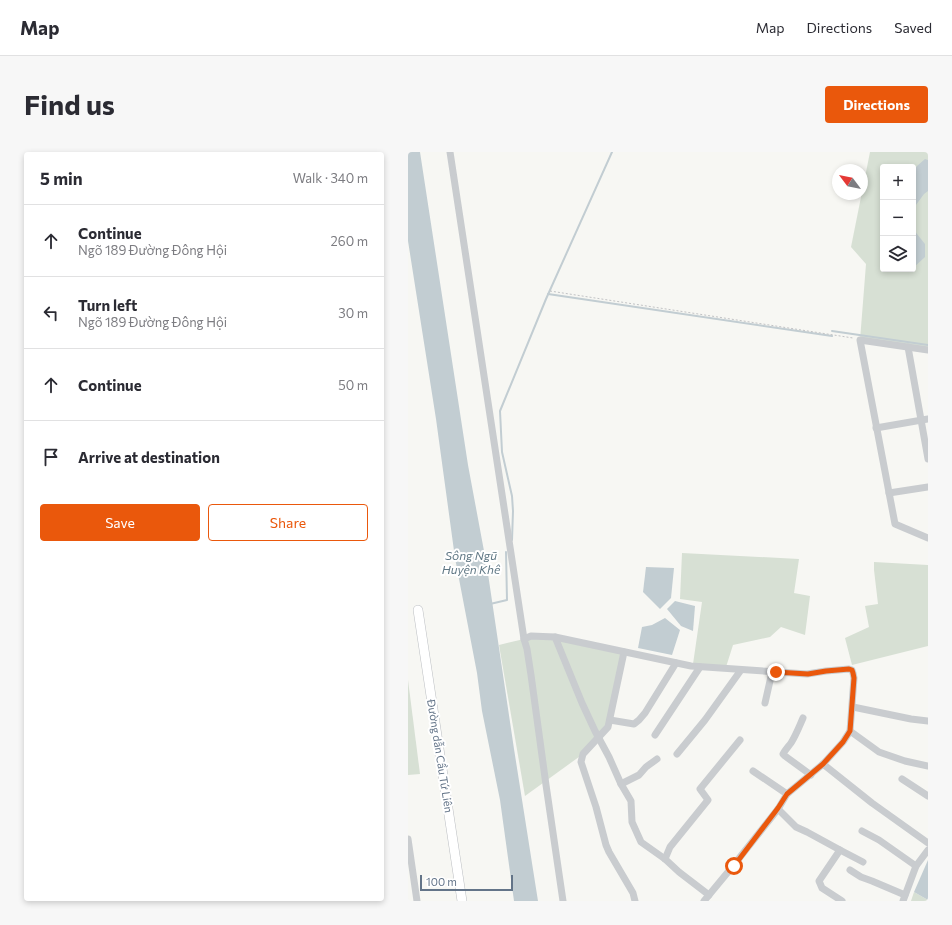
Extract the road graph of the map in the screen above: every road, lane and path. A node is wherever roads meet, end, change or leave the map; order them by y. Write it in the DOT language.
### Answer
graph roads {
  1 [pos="450,152"];
  2 [pos="550,291"];
  3 [pos="860,340"];
  4 [pos="908,347"];
  5 [pos="928,350"];
  6 [pos="925,419"];
  7 [pos="876,428"];
  8 [pos="928,458"];
  9 [pos="928,487"];
  10 [pos="889,493"];
  11 [pos="928,538"];
  12 [pos="418,610"];
  13 [pos="555,637"];
  14 [pos="524,639"];
  15 [pos="624,652"];
  16 [pos="676,663"];
  17 [pos="700,666"];
  18 [pos="742,670"];
  19 [pos="772,672"];
  20 [pos="765,703"];
  21 [pos="853,707"];
  22 [pos="803,718"];
  23 [pos="610,720"];
  24 [pos="928,721"];
  25 [pos="850,731"];
  26 [pos="655,735"];
  27 [pos="599,738"];
  28 [pos="740,740"];
  29 [pos="677,754"];
  30 [pos="657,759"];
  31 [pos="823,764"];
  32 [pos="928,766"];
  33 [pos="753,771"];
  34 [pos="811,775"];
  35 [pos="902,779"];
  36 [pos="621,784"];
  37 [pos="787,794"];
  38 [pos="928,796"];
  39 [pos="778,808"];
  40 [pos="862,831"];
  41 [pos="408,839"];
  42 [pos="928,843"];
  43 [pos="840,850"];
  44 [pos="928,850"];
  45 [pos="665,859"];
  46 [pos="863,862"];
  47 [pos="916,866"];
  48 [pos="850,870"];
  49 [pos="416,890"];
  50 [pos="408,891"];
  51 [pos="709,895"];
  52 [pos="904,898"];
  53 [pos="417,901"];
  54 [pos="462,901"];
  55 [pos="563,901"];
  56 [pos="635,901"];
  57 [pos="704,901"];
  58 [pos="842,901"];
  1 -- 14 [label="street"];
  2 -- 3 [label="path"];
  3 -- 4 [label="street"];
  3 -- 7 [label="street"];
  4 -- 5 [label="street"];
  4 -- 6 [label="street"];
  6 -- 7 [label="street"];
  6 -- 8 [label="street"];
  7 -- 10 [label="street"];
  9 -- 10 [label="street"];
  10 -- 11 [label="street"];
  12 -- 54 [label="main road, Đường dẫn Cầu Tứ Liên"];
  13 -- 14 [label="street"];
  13 -- 15 [label="street"];
  13 -- 27 [label="street"];
  14 -- 55 [label="street"];
  15 -- 16 [label="street"];
  15 -- 23 [label="street"];
  16 -- 17 [label="street"];
  16 -- 23 [label="street"];
  17 -- 18 [label="street"];
  17 -- 26 [label="street"];
  18 -- 19 [label="street"];
  18 -- 29 [label="street"];
  19 -- 20 [label="street"];
  19 -- 21 [label="street"];
  21 -- 24 [label="street"];
  21 -- 25 [label="street"];
  22 -- 34 [label="street"];
  23 -- 27 [label="street"];
  25 -- 31 [label="street"];
  25 -- 32 [label="street"];
  27 -- 36 [label="street"];
  27 -- 56 [label="street"];
  28 -- 45 [label="street"];
  30 -- 36 [label="street"];
  31 -- 34 [label="street"];
  31 -- 42 [label="street"];
  33 -- 37 [label="street"];
  34 -- 37 [label="street"];
  35 -- 38 [label="street"];
  36 -- 45 [label="street"];
  37 -- 39 [label="street"];
  39 -- 43 [label="street"];
  39 -- 51 [label="street"];
  40 -- 47 [label="street"];
  41 -- 49 [label="street"];
  43 -- 46 [label="street"];
  43 -- 58 [label="street"];
  44 -- 47 [label="street"];
  45 -- 51 [label="street"];
  47 -- 52 [label="street"];
  48 -- 52 [label="street"];
  49 -- 50 [label="street"];
  49 -- 53 [label="street"];
  51 -- 57 [label="street"];
}
